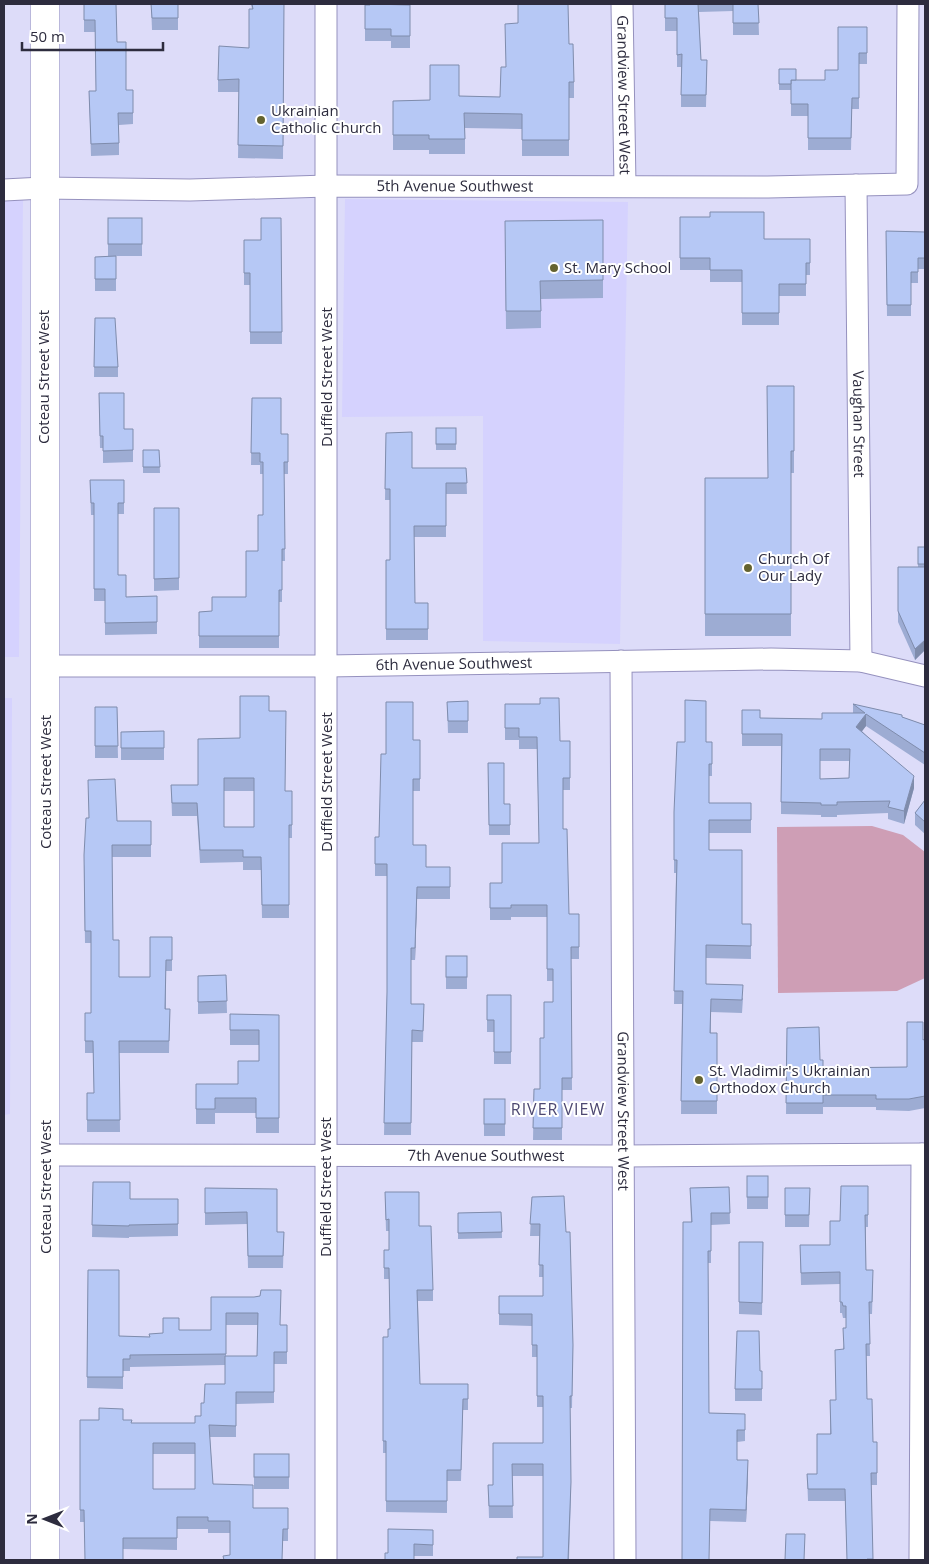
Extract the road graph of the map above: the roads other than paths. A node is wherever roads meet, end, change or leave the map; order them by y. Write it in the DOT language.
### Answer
graph roads {
  1 [pos="44,4"];
  2 [pos="326,4"];
  3 [pos="622,4"];
  4 [pos="908,4"];
  5 [pos="856,185"];
  6 [pos="327,186"];
  7 [pos="625,186"];
  8 [pos="43,188"];
  9 [pos="4,190"];
  10 [pos="621,661"];
  11 [pos="861,661"];
  12 [pos="46,666"];
  13 [pos="327,666"];
  14 [pos="925,676"];
  15 [pos="924,1154"];
  16 [pos="46,1155"];
  17 [pos="326,1156"];
  18 [pos="623,1156"];
  19 [pos="45,1560"];
  20 [pos="326,1560"];
  21 [pos="625,1560"];
  22 [pos="920,1560"];
  1 -- 8 [label="street, Coteau Street West"];
  2 -- 6 [label="street, Duffield Street West"];
  3 -- 7 [label="street, Grandview Street West"];
  4 -- 5 [label="street, 5th Avenue Southwest"];
  5 -- 7 [label="street, 5th Avenue Southwest"];
  5 -- 11 [label="street, Vaughan Street"];
  6 -- 7 [label="street, 5th Avenue Southwest"];
  6 -- 8 [label="street, 5th Avenue Southwest"];
  6 -- 13 [label="street, Duffield Street West"];
  8 -- 9 [label="street, 5th Avenue Southwest"];
  8 -- 12 [label="street, Coteau Street West"];
  10 -- 11 [label="street, 6th Avenue Southwest"];
  10 -- 13 [label="street, 6th Avenue Southwest"];
  10 -- 18 [label="street, Grandview Street West"];
  11 -- 14 [label="street, 6th Avenue Southwest"];
  12 -- 13 [label="street, 6th Avenue Southwest"];
  12 -- 16 [label="street, Coteau Street West"];
  13 -- 17 [label="street, Duffield Street West"];
  15 -- 18 [label="street, 7th Avenue Southwest"];
  15 -- 22 [label="street"];
  16 -- 17 [label="street, 7th Avenue Southwest"];
  16 -- 19 [label="street, Coteau Street West"];
  17 -- 18 [label="street, 7th Avenue Southwest"];
  17 -- 20 [label="street, Duffield Street West"];
  18 -- 21 [label="street, Grandview Street West"];
}
